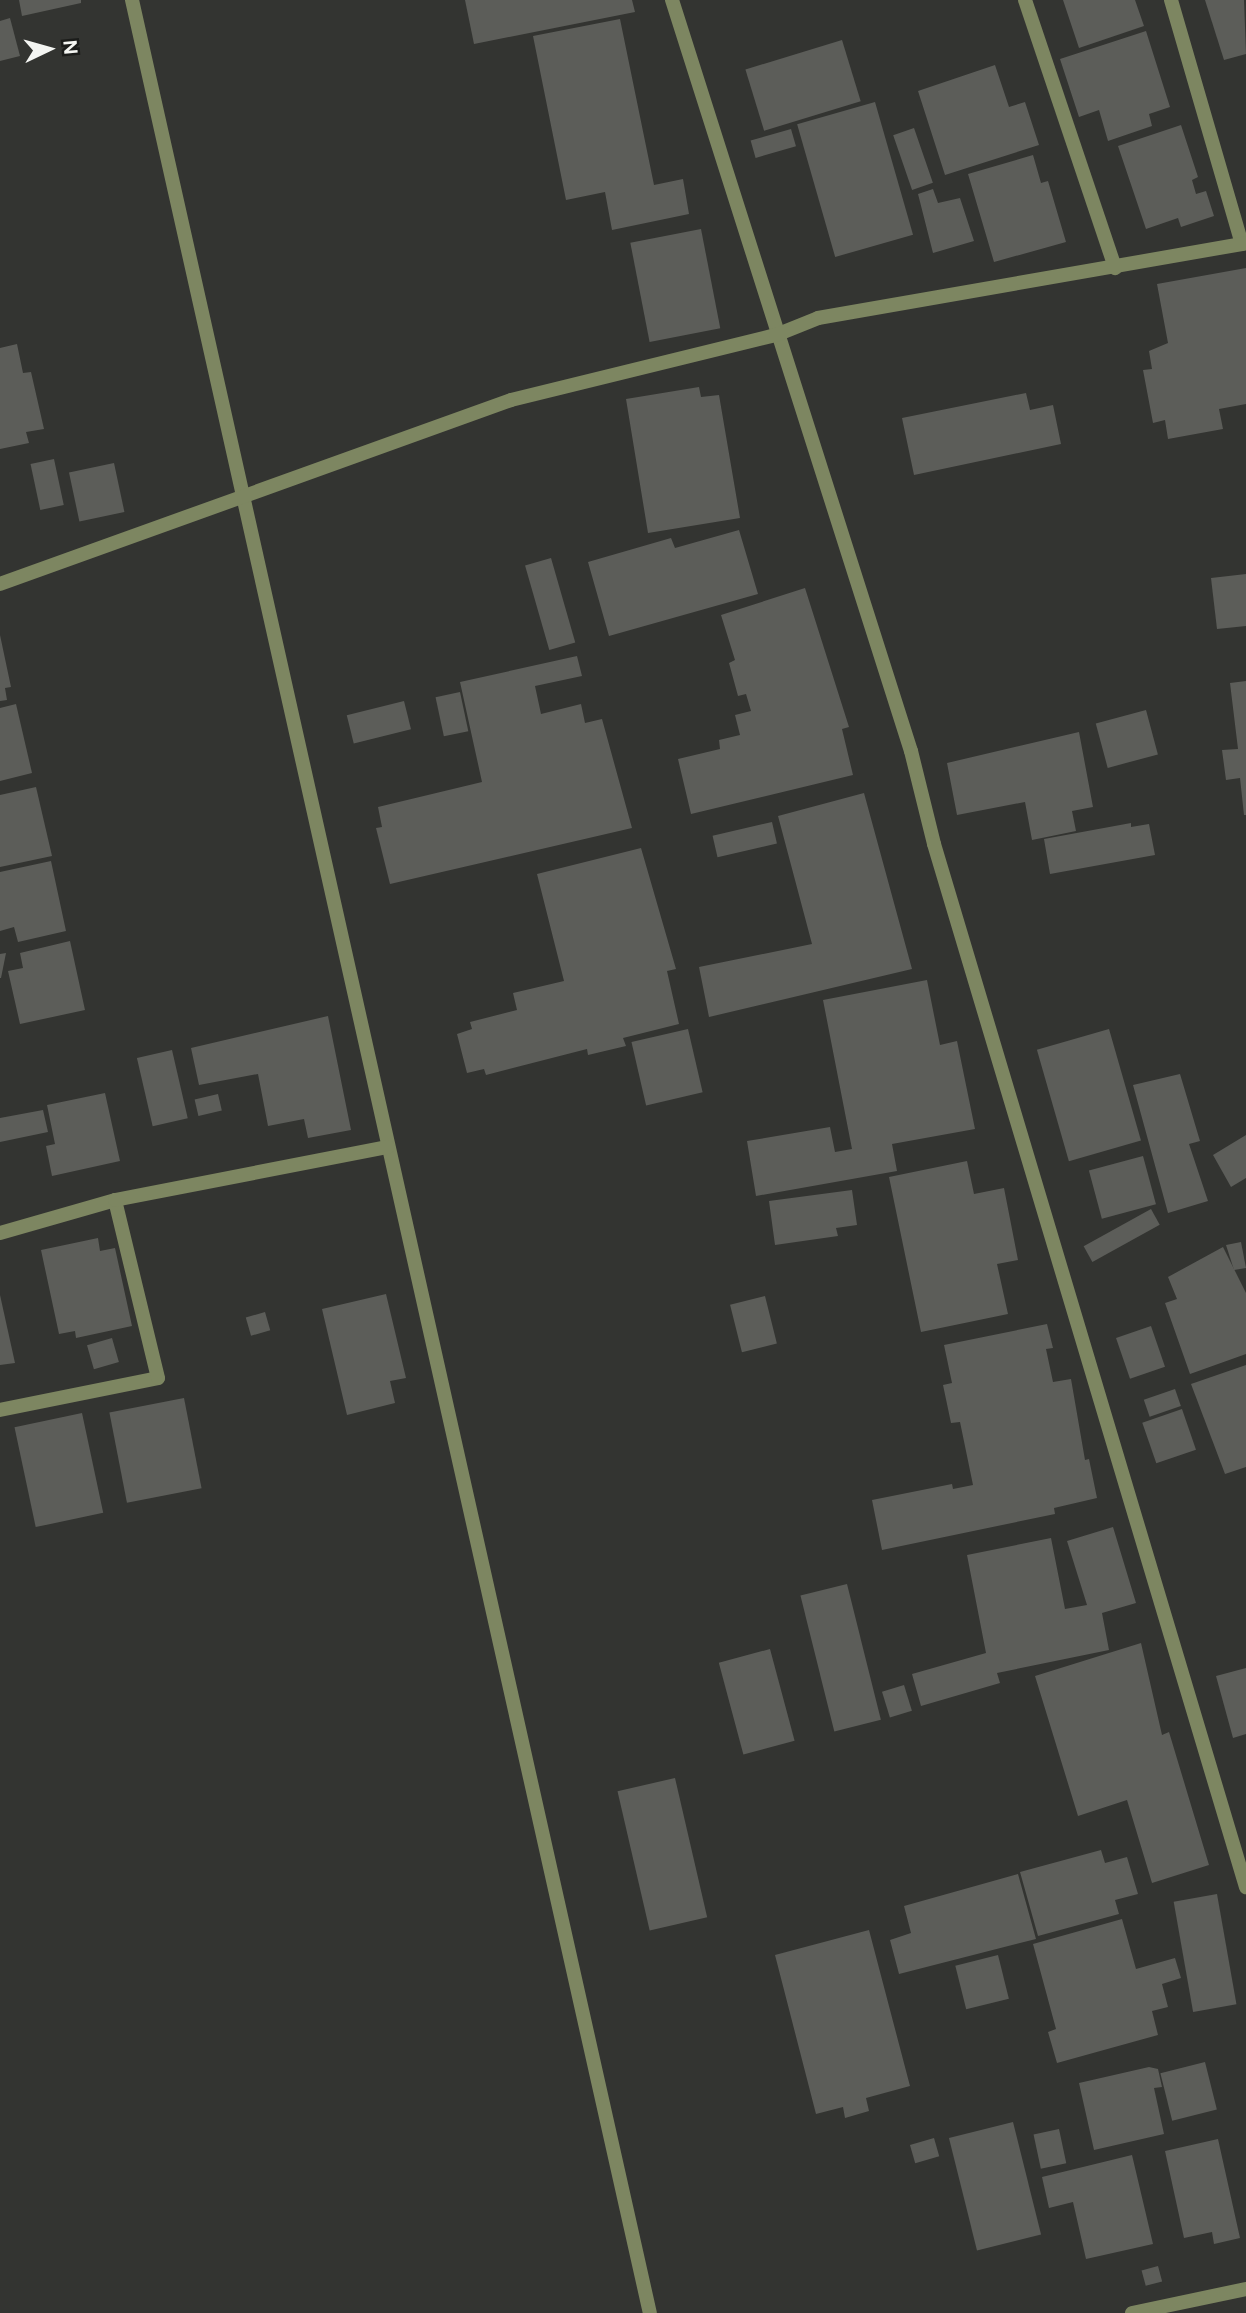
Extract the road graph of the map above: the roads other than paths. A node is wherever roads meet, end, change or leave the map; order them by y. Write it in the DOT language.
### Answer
graph roads {
  1 [pos="132,0"];
  2 [pos="672,0"];
  3 [pos="1025,0"];
  4 [pos="1171,0"];
  5 [pos="1244,243"];
  6 [pos="1115,268"];
  7 [pos="776,335"];
  8 [pos="246,497"];
  9 [pos="0,584"];
  10 [pos="388,1147"];
  11 [pos="115,1200"];
  12 [pos="0,1233"];
  13 [pos="0,1410"];
  14 [pos="1239,1838"];
  15 [pos="1246,1887"];
  16 [pos="1246,2289"];
  17 [pos="650,2313"];
  18 [pos="1132,2313"];
  1 -- 8 [label="street"];
  2 -- 7 [label="street"];
  3 -- 6 [label="street"];
  4 -- 5 [label="street"];
  5 -- 6 [label="street"];
  6 -- 7 [label="street"];
  7 -- 8 [label="street"];
  7 -- 14 [label="street"];
  8 -- 9 [label="street"];
  8 -- 10 [label="street"];
  10 -- 11 [label="street"];
  10 -- 17 [label="street"];
  11 -- 12 [label="street"];
  11 -- 13 [label="street"];
  14 -- 15 [label="street"];
  16 -- 18 [label="street"];
}
